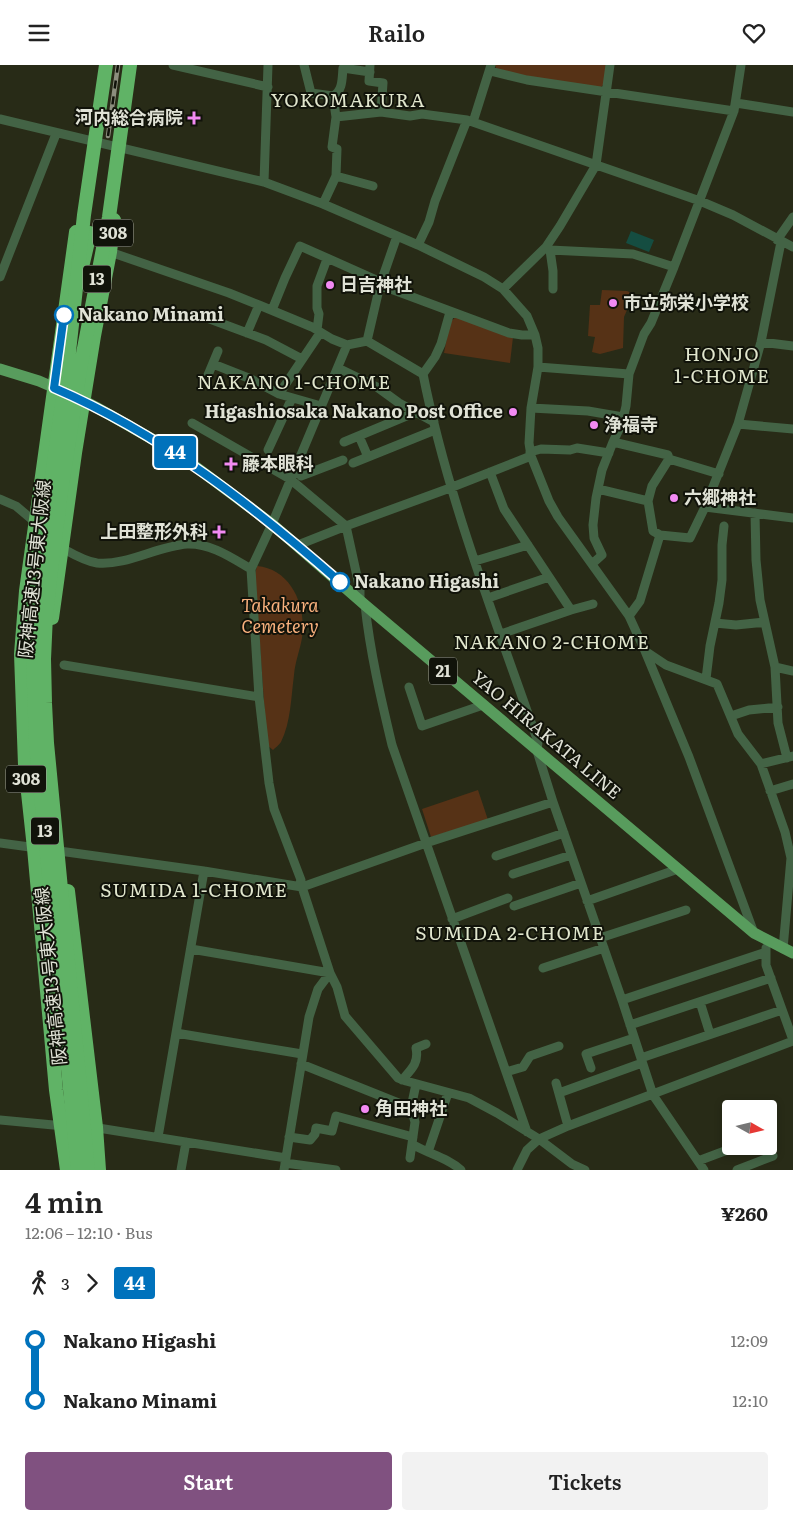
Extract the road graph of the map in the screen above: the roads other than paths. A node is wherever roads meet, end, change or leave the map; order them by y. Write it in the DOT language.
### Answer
graph roads {
  1 [pos="100,65"];
  2 [pos="106,65"];
  3 [pos="115,65"];
  4 [pos="122,65"];
  5 [pos="130,65"];
  6 [pos="134,65"];
  7 [pos="174,65"];
  8 [pos="268,65"];
  9 [pos="304,65"];
  10 [pos="610,65"];
  11 [pos="741,65"];
  12 [pos="491,68"];
  13 [pos="370,69"];
  14 [pos="268,87"];
  15 [pos="607,92"];
  16 [pos="333,96"];
  17 [pos="735,107"];
  18 [pos="381,112"];
  19 [pos="793,112"];
  20 [pos="336,117"];
  21 [pos="0,119"];
  22 [pos="470,121"];
  23 [pos="56,134"];
  24 [pos="89,141"];
  25 [pos="123,149"];
  26 [pos="596,165"];
  27 [pos="336,176"];
  28 [pos="264,182"];
  29 [pos="373,186"];
  30 [pos="700,201"];
  31 [pos="323,204"];
  32 [pos="793,217"];
  33 [pos="94,233"];
  34 [pos="397,236"];
  35 [pos="779,241"];
  36 [pos="418,245"];
  37 [pos="793,247"];
  38 [pos="548,248"];
  39 [pos="110,252"];
  40 [pos="328,259"];
  41 [pos="674,267"];
  42 [pos="0,277"];
  43 [pos="380,283"];
  44 [pos="503,289"];
  45 [pos="552,289"];
  46 [pos="259,305"];
  47 [pos="272,310"];
  48 [pos="450,312"];
  49 [pos="207,318"];
  50 [pos="318,331"];
  51 [pos="247,333"];
  52 [pos="535,335"];
  53 [pos="94,336"];
  54 [pos="367,341"];
  55 [pos="761,342"];
  56 [pos="347,345"];
  57 [pos="60,346"];
  58 [pos="793,346"];
  59 [pos="218,351"];
  60 [pos="302,359"];
  61 [pos="213,364"];
  62 [pos="338,367"];
  63 [pos="538,367"];
  64 [pos="0,369"];
  65 [pos="423,374"];
  66 [pos="629,374"];
  67 [pos="208,375"];
  68 [pos="54,388"];
  69 [pos="278,394"];
  70 [pos="292,398"];
  71 [pos="84,401"];
  72 [pos="321,406"];
  73 [pos="531,408"];
  74 [pos="416,412"];
  75 [pos="623,417"];
  76 [pos="192,423"];
  77 [pos="738,424"];
  78 [pos="435,426"];
  79 [pos="793,429"];
  80 [pos="359,435"];
  81 [pos="344,442"];
  82 [pos="613,442"];
  83 [pos="268,450"];
  84 [pos="609,453"];
  85 [pos="530,454"];
  86 [pos="368,457"];
  87 [pos="669,459"];
  88 [pos="343,460"];
  89 [pos="353,463"];
  90 [pos="295,466"];
  91 [pos="490,473"];
  92 [pos="719,474"];
  93 [pos="290,479"];
  94 [pos="450,488"];
  95 [pos="598,489"];
  96 [pos="0,499"];
  97 [pos="648,501"];
  98 [pos="706,507"];
  99 [pos="755,513"];
  100 [pos="793,518"];
  101 [pos="35,522"];
  102 [pos="272,524"];
  103 [pos="346,526"];
  104 [pos="724,526"];
  105 [pos="660,535"];
  106 [pos="298,545"];
  107 [pos="528,545"];
  108 [pos="62,547"];
  109 [pos="475,561"];
  110 [pos="592,564"];
  111 [pos="251,569"];
  112 [pos="549,577"];
  113 [pos="488,598"];
  114 [pos="362,602"];
  115 [pos="593,604"];
  116 [pos="570,610"];
  117 [pos="629,616"];
  118 [pos="766,622"];
  119 [pos="715,623"];
  120 [pos="501,635"];
  121 [pos="645,651"];
  122 [pos="64,665"];
  123 [pos="775,667"];
  124 [pos="793,671"];
  125 [pos="706,679"];
  126 [pos="408,687"];
  127 [pos="259,697"];
  128 [pos="484,705"];
  129 [pos="778,707"];
  130 [pos="731,717"];
  131 [pos="537,751"];
  132 [pos="790,757"];
  133 [pos="761,764"];
  134 [pos="793,784"];
  135 [pos="770,791"];
  136 [pos="553,802"];
  137 [pos="564,833"];
  138 [pos="0,843"];
  139 [pos="426,843"];
  140 [pos="34,848"];
  141 [pos="64,851"];
  142 [pos="572,855"];
  143 [pos="496,856"];
  144 [pos="792,858"];
  145 [pos="678,869"];
  146 [pos="204,871"];
  147 [pos="513,874"];
  148 [pos="581,883"];
  149 [pos="301,887"];
  150 [pos="587,901"];
  151 [pos="686,910"];
  152 [pos="452,919"];
  153 [pos="754,933"];
  154 [pos="600,938"];
  155 [pos="766,940"];
  156 [pos="604,948"];
  157 [pos="191,949"];
  158 [pos="788,951"];
  159 [pos="766,953"];
  160 [pos="543,967"];
  161 [pos="330,973"];
  162 [pos="771,978"];
  163 [pos="622,1000"];
  164 [pos="700,1002"];
  165 [pos="782,1010"];
  166 [pos="630,1025"];
  167 [pos="176,1033"];
  168 [pos="710,1035"];
  169 [pos="634,1038"];
  170 [pos="793,1040"];
  171 [pos="426,1044"];
  172 [pos="559,1046"];
  173 [pos="302,1054"];
  174 [pos="642,1060"];
  175 [pos="301,1065"];
  176 [pos="591,1068"];
  177 [pos="506,1072"];
  178 [pos="402,1080"];
  179 [pos="416,1084"];
  180 [pos="448,1093"];
  181 [pos="653,1095"];
  182 [pos="411,1108"];
  183 [pos="0,1120"];
  184 [pos="61,1125"];
  185 [pos="568,1126"];
  186 [pos="96,1127"];
  187 [pos="526,1132"];
  188 [pos="158,1137"];
  189 [pos="289,1137"];
  190 [pos="539,1139"];
  191 [pos="413,1141"];
  192 [pos="186,1142"];
  193 [pos="428,1152"];
  194 [pos="722,1152"];
  195 [pos="773,1156"];
  196 [pos="410,1158"];
  197 [pos="698,1161"];
  198 [pos="285,1164"];
  199 [pos="67,1170"];
  200 [pos="78,1170"];
  201 [pos="88,1170"];
  202 [pos="99,1170"];
  203 [pos="181,1170"];
  204 [pos="336,1170"];
  205 [pos="461,1170"];
  206 [pos="517,1170"];
  207 [pos="585,1170"];
  208 [pos="704,1170"];
  209 [pos="737,1170"];
  1 -- 24 [label="highway, 308"];
  2 -- 200 [label="highway, 阪神高速13号東大阪線 / 13, bridge"];
  3 -- 33 [label="highway"];
  4 -- 33 [label="highway"];
  5 -- 201 [label="highway, 阪神高速13号東大阪線 / 13, bridge"];
  6 -- 25 [label="highway, 308"];
  7 -- 14 [label="street"];
  8 -- 14 [label="street"];
  9 -- 16 [label="street"];
  10 -- 15 [label="street"];
  11 -- 17 [label="street"];
  12 -- 15 [label="street"];
  12 -- 22 [label="street"];
  13 -- 16 [label="street"];
  13 -- 18 [label="street"];
  14 -- 28 [label="street"];
  15 -- 17 [label="street"];
  15 -- 26 [label="street"];
  16 -- 20 [label="street"];
  17 -- 19 [label="street"];
  17 -- 30 [label="street"];
  18 -- 20 [label="street"];
  18 -- 22 [label="street"];
  20 -- 27 [label="street"];
  21 -- 23 [label="street"];
  22 -- 26 [label="street"];
  22 -- 36 [label="street"];
  23 -- 24 [label="street"];
  23 -- 42 [label="street"];
  24 -- 25 [label="street"];
  24 -- 57 [label="highway, 308"];
  25 -- 28 [label="street"];
  25 -- 39 [label="highway, 308"];
  26 -- 30 [label="street"];
  26 -- 38 [label="street"];
  27 -- 29 [label="street"];
  27 -- 31 [label="street"];
  28 -- 31 [label="street"];
  30 -- 35 [label="street"];
  30 -- 41 [label="street"];
  31 -- 34 [label="street"];
  32 -- 35 [label="street"];
  33 -- 53 [label="highway"];
  33 -- 57 [label="highway"];
  34 -- 36 [label="street"];
  34 -- 43 [label="street"];
  35 -- 37 [label="street"];
  35 -- 55 [label="street"];
  36 -- 44 [label="street"];
  38 -- 41 [label="street"];
  38 -- 44 [label="street"];
  38 -- 45 [label="street"];
  39 -- 46 [label="street"];
  39 -- 53 [label="highway, 308"];
  40 -- 43 [label="street"];
  40 -- 47 [label="street"];
  40 -- 50 [label="street"];
  41 -- 66 [label="street"];
  43 -- 48 [label="street"];
  43 -- 54 [label="street"];
  44 -- 52 [label="street"];
  46 -- 47 [label="street"];
  46 -- 51 [label="street"];
  47 -- 50 [label="street"];
  48 -- 52 [label="street"];
  48 -- 65 [label="street"];
  49 -- 51 [label="street"];
  50 -- 56 [label="street"];
  50 -- 60 [label="street"];
  51 -- 60 [label="street"];
  52 -- 63 [label="street"];
  53 -- 71 [label="highway, 308"];
  54 -- 56 [label="street"];
  54 -- 65 [label="street"];
  55 -- 58 [label="street"];
  55 -- 77 [label="street"];
  56 -- 62 [label="street"];
  57 -- 68 [label="highway, 308"];
  59 -- 61 [label="street"];
  60 -- 69 [label="street"];
  61 -- 67 [label="street"];
  61 -- 69 [label="street"];
  62 -- 72 [label="street"];
  62 -- 74 [label="street"];
  63 -- 66 [label="street"];
  63 -- 73 [label="street"];
  64 -- 68 [label="main road, YAO HIRAKATA LINE / 21"];
  65 -- 78 [label="street"];
  66 -- 75 [label="street"];
  68 -- 71 [label="main road, YAO HIRAKATA LINE / 21"];
  68 -- 101 [label="highway, 308"];
  69 -- 70 [label="street"];
  70 -- 72 [label="street"];
  70 -- 83 [label="street"];
  71 -- 102 [label="main road, YAO HIRAKATA LINE / 21"];
  71 -- 108 [label="highway, 308"];
  72 -- 90 [label="street"];
  73 -- 75 [label="street"];
  73 -- 85 [label="street"];
  74 -- 78 [label="street"];
  74 -- 80 [label="street"];
  75 -- 82 [label="street"];
  76 -- 93 [label="street"];
  77 -- 79 [label="street"];
  77 -- 92 [label="street"];
  78 -- 86 [label="street"];
  78 -- 94 [label="street"];
  80 -- 81 [label="street"];
  80 -- 86 [label="street"];
  82 -- 84 [label="street"];
  82 -- 87 [label="street"];
  84 -- 85 [label="street"];
  84 -- 95 [label="street"];
  85 -- 91 [label="street"];
  85 -- 110 [label="street"];
  86 -- 89 [label="street"];
  87 -- 92 [label="street"];
  87 -- 97 [label="street"];
  88 -- 90 [label="street"];
  90 -- 93 [label="street"];
  91 -- 94 [label="street"];
  91 -- 107 [label="street"];
  92 -- 98 [label="street"];
  93 -- 102 [label="street"];
  93 -- 103 [label="street"];
  94 -- 103 [label="street"];
  94 -- 109 [label="street"];
  95 -- 97 [label="street"];
  95 -- 110 [label="street"];
  96 -- 101 [label="street"];
  97 -- 105 [label="street"];
  98 -- 99 [label="street"];
  98 -- 105 [label="street"];
  99 -- 100 [label="street"];
  99 -- 118 [label="street"];
  101 -- 140 [label="highway, 308"];
  102 -- 106 [label="main road, YAO HIRAKATA LINE / 21"];
  102 -- 111 [label="street"];
  103 -- 106 [label="street"];
  103 -- 114 [label="street"];
  104 -- 119 [label="street"];
  105 -- 117 [label="street"];
  106 -- 114 [label="main road, YAO HIRAKATA LINE / 21"];
  107 -- 109 [label="street"];
  107 -- 112 [label="street"];
  108 -- 111 [label="street"];
  108 -- 141 [label="highway, 308"];
  109 -- 113 [label="street"];
  110 -- 117 [label="street"];
  111 -- 127 [label="street"];
  112 -- 113 [label="street"];
  112 -- 116 [label="street"];
  113 -- 120 [label="street"];
  114 -- 128 [label="main road, YAO HIRAKATA LINE / 21"];
  114 -- 139 [label="street"];
  115 -- 116 [label="street"];
  116 -- 120 [label="street"];
  117 -- 121 [label="street"];
  118 -- 119 [label="street"];
  118 -- 123 [label="street"];
  119 -- 125 [label="street"];
  120 -- 131 [label="street"];
  121 -- 125 [label="street"];
  121 -- 153 [label="street"];
  122 -- 127 [label="street"];
  123 -- 124 [label="street"];
  123 -- 129 [label="street"];
  125 -- 130 [label="street"];
  126 -- 128 [label="street"];
  127 -- 149 [label="street"];
  128 -- 131 [label="main road, YAO HIRAKATA LINE / 21"];
  129 -- 130 [label="street"];
  129 -- 132 [label="street"];
  130 -- 133 [label="street"];
  131 -- 136 [label="street"];
  131 -- 145 [label="main road, YAO HIRAKATA LINE / 21"];
  132 -- 133 [label="street"];
  133 -- 135 [label="street"];
  134 -- 135 [label="street"];
  135 -- 144 [label="street"];
  136 -- 137 [label="street"];
  136 -- 139 [label="street"];
  137 -- 142 [label="street"];
  137 -- 143 [label="street"];
  138 -- 140 [label="street"];
  139 -- 149 [label="street"];
  139 -- 152 [label="street"];
  140 -- 141 [label="street"];
  140 -- 184 [label="highway, 308"];
  141 -- 146 [label="street"];
  141 -- 186 [label="highway, 308"];
  142 -- 147 [label="street"];
  142 -- 148 [label="street"];
  144 -- 158 [label="street"];
  145 -- 150 [label="street"];
  145 -- 153 [label="main road, YAO HIRAKATA LINE / 21"];
  146 -- 149 [label="street"];
  146 -- 157 [label="street"];
  148 -- 150 [label="street"];
  148 -- 152 [label="street"];
  149 -- 161 [label="street"];
  150 -- 154 [label="street"];
  151 -- 154 [label="street"];
  152 -- 177 [label="street"];
  153 -- 155 [label="main road, YAO HIRAKATA LINE / 21"];
  154 -- 156 [label="street"];
  155 -- 158 [label="main road, YAO HIRAKATA LINE / 21"];
  155 -- 159 [label="street"];
  156 -- 160 [label="street"];
  156 -- 163 [label="street"];
  157 -- 161 [label="street"];
  157 -- 167 [label="street"];
  159 -- 162 [label="street"];
  159 -- 163 [label="street"];
  161 -- 173 [label="street"];
  161 -- 178 [label="street"];
  162 -- 164 [label="street"];
  162 -- 165 [label="street"];
  163 -- 166 [label="street"];
  164 -- 166 [label="street"];
  164 -- 168 [label="street"];
  165 -- 168 [label="street"];
  165 -- 170 [label="street"];
  166 -- 169 [label="street"];
  167 -- 173 [label="street"];
  167 -- 188 [label="street"];
  168 -- 174 [label="street"];
  169 -- 174 [label="street"];
  169 -- 176 [label="street"];
  170 -- 181 [label="street"];
  171 -- 178 [label="street"];
  172 -- 177 [label="street"];
  173 -- 175 [label="street"];
  174 -- 181 [label="street"];
  174 -- 185 [label="street"];
  175 -- 182 [label="street"];
  175 -- 189 [label="street"];
  177 -- 187 [label="street"];
  178 -- 179 [label="street"];
  179 -- 180 [label="street"];
  179 -- 182 [label="street"];
  180 -- 187 [label="street"];
  180 -- 193 [label="street"];
  181 -- 185 [label="street"];
  181 -- 197 [label="street"];
  182 -- 191 [label="street"];
  183 -- 184 [label="street"];
  184 -- 186 [label="street"];
  184 -- 199 [label="highway, 308"];
  185 -- 190 [label="street"];
  186 -- 188 [label="street"];
  186 -- 202 [label="highway, 308"];
  187 -- 190 [label="street"];
  188 -- 192 [label="street"];
  189 -- 191 [label="street"];
  189 -- 198 [label="street"];
  190 -- 206 [label="street"];
  190 -- 207 [label="street"];
  191 -- 193 [label="street"];
  191 -- 196 [label="street"];
  192 -- 198 [label="street"];
  192 -- 203 [label="street"];
  193 -- 205 [label="street"];
  194 -- 197 [label="street"];
  195 -- 209 [label="street"];
  197 -- 208 [label="street"];
  198 -- 204 [label="street"];
}
